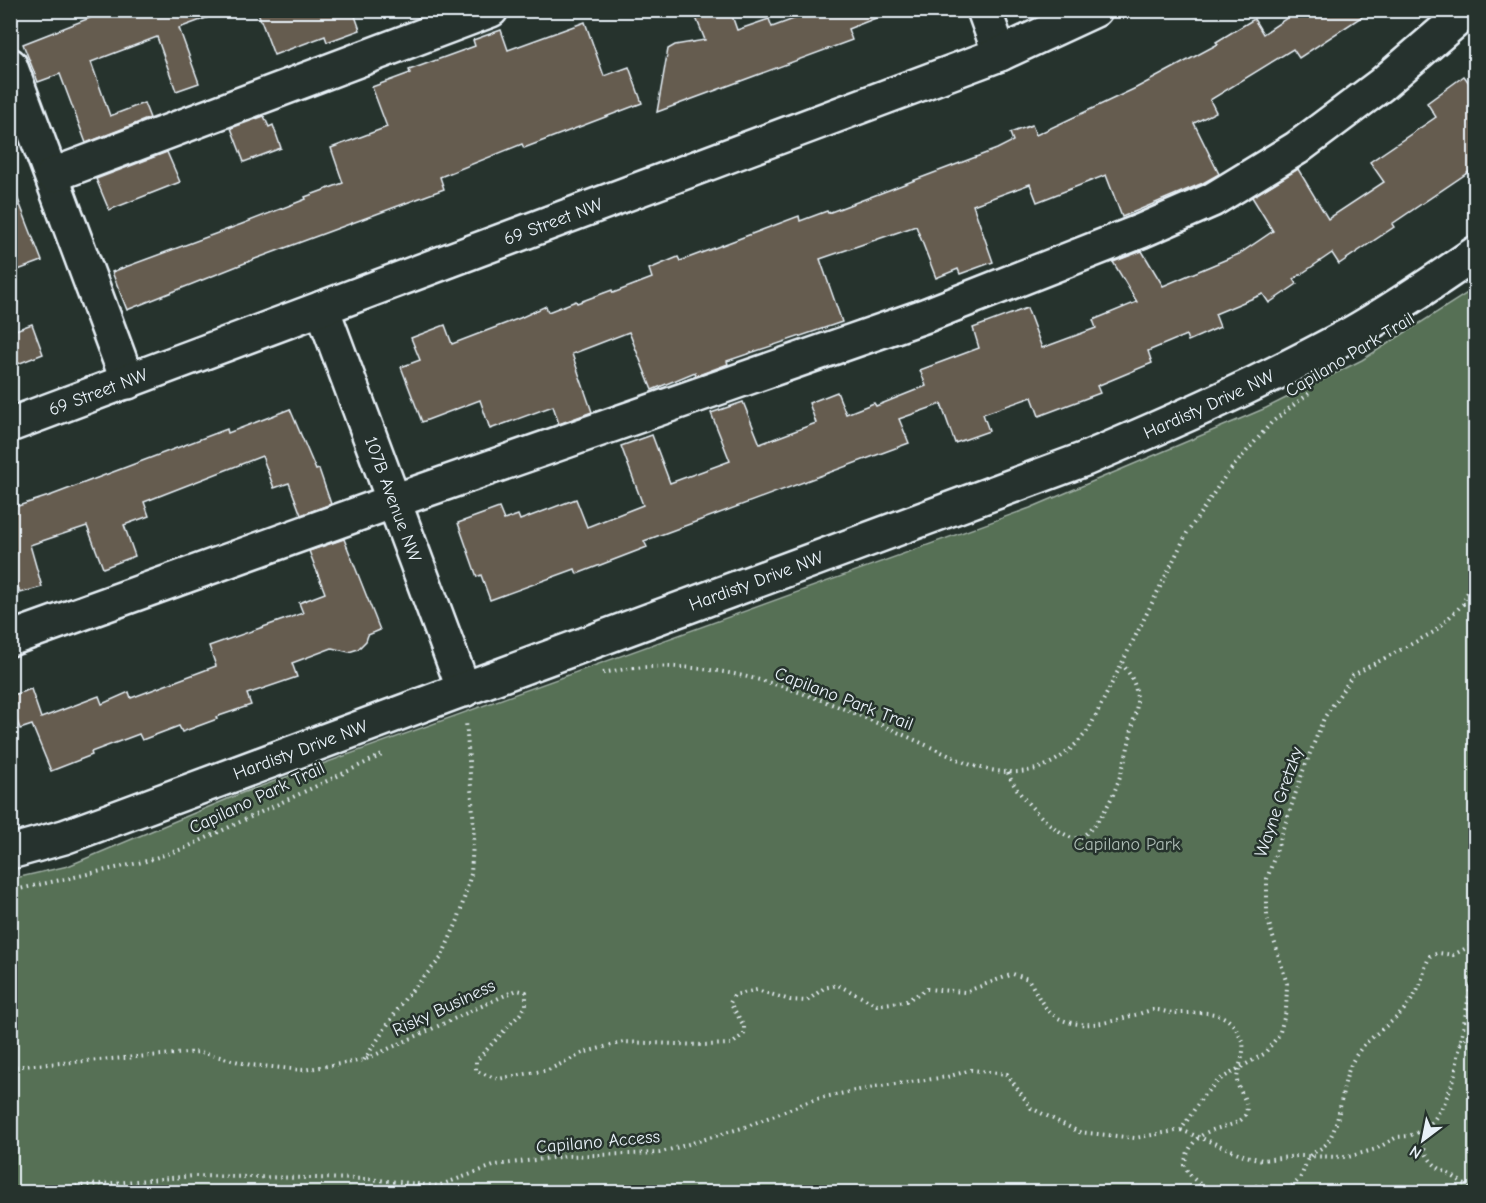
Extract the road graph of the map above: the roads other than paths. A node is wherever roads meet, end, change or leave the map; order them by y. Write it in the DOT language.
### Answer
graph roads {
  1 [pos="491,10"];
  2 [pos="984,10"];
  3 [pos="1095,10"];
  4 [pos="1468,10"];
  5 [pos="1000,54"];
  6 [pos="10,65"];
  7 [pos="52,175"];
  8 [pos="1476,253"];
  9 [pos="322,308"];
  10 [pos="128,382"];
  11 [pos="10,425"];
  12 [pos="394,501"];
  13 [pos="10,639"];
  14 [pos="469,709"];
  15 [pos="10,852"];
  1 -- 7 [label="street"];
  2 -- 5 [label="street"];
  3 -- 5 [label="street, 69 Street NW"];
  4 -- 12 [label="street"];
  5 -- 9 [label="street, 69 Street NW"];
  6 -- 7 [label="street"];
  7 -- 10 [label="street"];
  8 -- 14 [label="street, Hardisty Drive NW"];
  9 -- 10 [label="street, 69 Street NW"];
  9 -- 12 [label="street, 107B Avenue NW"];
  10 -- 11 [label="street, 69 Street NW"];
  12 -- 13 [label="street"];
  12 -- 14 [label="street, 107B Avenue NW"];
  14 -- 15 [label="street, Hardisty Drive NW"];
}
